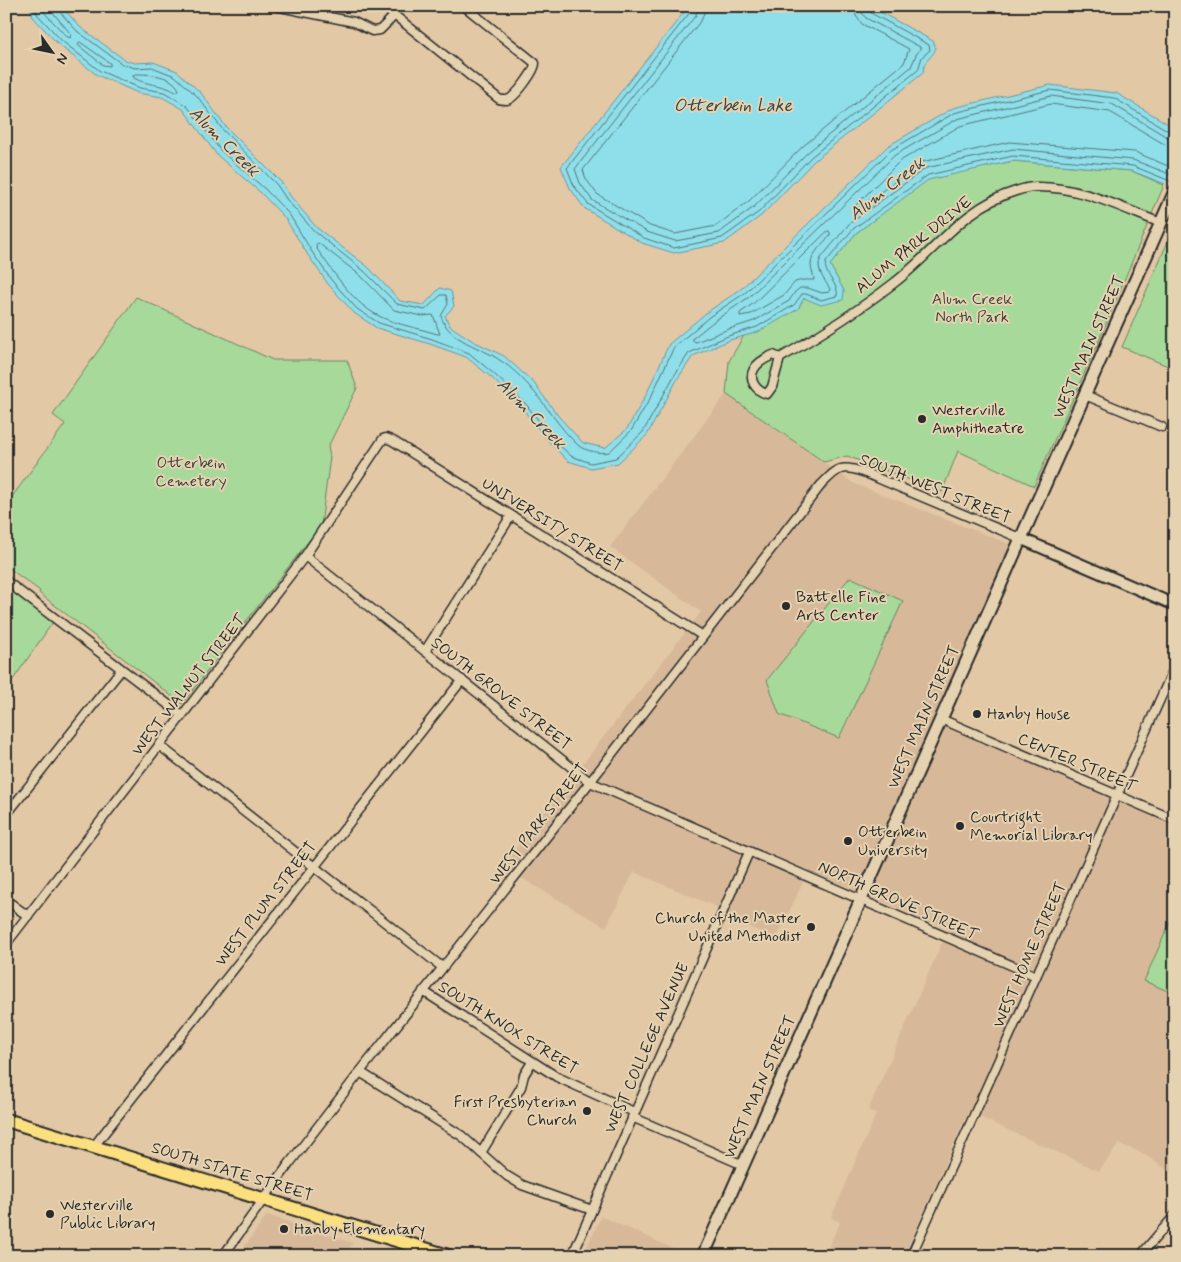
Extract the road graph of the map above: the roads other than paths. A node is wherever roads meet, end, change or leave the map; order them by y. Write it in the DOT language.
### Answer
graph roads {
  1 [pos="275,6"];
  2 [pos="383,6"];
  3 [pos="464,6"];
  4 [pos="395,15"];
  5 [pos="1175,191"];
  6 [pos="1161,223"];
  7 [pos="780,358"];
  8 [pos="1085,394"];
  9 [pos="1162,427"];
  10 [pos="386,438"];
  11 [pos="837,469"];
  12 [pos="511,516"];
  13 [pos="1022,539"];
  14 [pos="305,556"];
  15 [pos="6,580"];
  16 [pos="1175,606"];
  17 [pos="703,636"];
  18 [pos="425,651"];
  19 [pos="1175,666"];
  20 [pos="121,670"];
  21 [pos="462,680"];
  22 [pos="182,716"];
  23 [pos="941,719"];
  24 [pos="159,745"];
  25 [pos="590,782"];
  26 [pos="1118,795"];
  27 [pos="6,815"];
  28 [pos="1175,820"];
  29 [pos="749,852"];
  30 [pos="314,867"];
  31 [pos="6,900"];
  32 [pos="861,900"];
  33 [pos="28,916"];
  34 [pos="6,944"];
  35 [pos="442,967"];
  36 [pos="1036,976"];
  37 [pos="423,991"];
  38 [pos="532,1062"];
  39 [pos="360,1072"];
  40 [pos="633,1114"];
  41 [pos="6,1120"];
  42 [pos="94,1146"];
  43 [pos="481,1153"];
  44 [pos="743,1165"];
  45 [pos="264,1199"];
  46 [pos="592,1210"];
  47 [pos="1175,1214"];
  48 [pos="422,1252"];
  49 [pos="1143,1253"];
  50 [pos="224,1256"];
  51 [pos="448,1256"];
  52 [pos="572,1256"];
  53 [pos="703,1256"];
  54 [pos="911,1256"];
  55 [pos="1153,1256"];
  1 -- 4 [label="street"];
  2 -- 4 [label="street"];
  3 -- 4 [label="street"];
  5 -- 6 [label="main road, WEST MAIN STREET"];
  6 -- 7 [label="street, ALUM PARK DRIVE"];
  6 -- 8 [label="main road, WEST MAIN STREET"];
  7 -- 7 [label="street, ALUM PARK DRIVE"];
  8 -- 9 [label="street"];
  8 -- 13 [label="main road, WEST MAIN STREET"];
  10 -- 12 [label="street, UNIVERSITY STREET"];
  10 -- 14 [label="street, WEST WALNUT STREET"];
  11 -- 13 [label="street, SOUTH WEST STREET"];
  11 -- 17 [label="street, WEST PARK STREET"];
  12 -- 17 [label="street, UNIVERSITY STREET"];
  12 -- 18 [label="street"];
  13 -- 16 [label="street"];
  13 -- 23 [label="main road, WEST MAIN STREET"];
  14 -- 18 [label="street, SOUTH GROVE STREET"];
  14 -- 22 [label="street, WEST WALNUT STREET"];
  15 -- 20 [label="street"];
  17 -- 25 [label="street, WEST PARK STREET"];
  18 -- 21 [label="street, SOUTH GROVE STREET"];
  19 -- 26 [label="street, WEST HOME STREET"];
  20 -- 22 [label="street"];
  20 -- 27 [label="street"];
  21 -- 25 [label="street, SOUTH GROVE STREET"];
  21 -- 30 [label="street, WEST PLUM STREET"];
  22 -- 24 [label="street, WEST WALNUT STREET"];
  23 -- 26 [label="street, CENTER STREET"];
  23 -- 32 [label="main road, WEST MAIN STREET"];
  24 -- 30 [label="street, SOUTH KNOX STREET"];
  24 -- 33 [label="street, WEST WALNUT STREET"];
  25 -- 29 [label="street, SOUTH GROVE STREET"];
  25 -- 35 [label="street, WEST PARK STREET"];
  26 -- 28 [label="street, CENTER STREET"];
  26 -- 36 [label="street, WEST HOME STREET"];
  29 -- 32 [label="street, NORTH GROVE STREET"];
  29 -- 40 [label="street, WEST COLLEGE AVENUE"];
  30 -- 35 [label="street, SOUTH KNOX STREET"];
  30 -- 42 [label="street, WEST PLUM STREET"];
  31 -- 33 [label="street"];
  32 -- 36 [label="street, NORTH GROVE STREET"];
  32 -- 44 [label="main road, WEST MAIN STREET"];
  33 -- 34 [label="street, WEST WALNUT STREET"];
  35 -- 37 [label="street, WEST PARK STREET"];
  36 -- 54 [label="street, WEST HOME STREET"];
  37 -- 38 [label="street, SOUTH KNOX STREET"];
  37 -- 39 [label="street, WEST PARK STREET"];
  38 -- 40 [label="street, SOUTH KNOX STREET"];
  38 -- 43 [label="street"];
  39 -- 43 [label="street"];
  39 -- 45 [label="street, WEST PARK STREET"];
  40 -- 44 [label="street, SOUTH KNOX STREET"];
  40 -- 46 [label="street, WEST COLLEGE AVENUE"];
  41 -- 42 [label="main road, SOUTH STATE STREET"];
  42 -- 45 [label="main road, SOUTH STATE STREET"];
  43 -- 46 [label="street"];
  44 -- 53 [label="main road, WEST MAIN STREET"];
  45 -- 48 [label="main road, SOUTH STATE STREET"];
  45 -- 50 [label="street, WEST PARK STREET"];
  46 -- 52 [label="street, WEST COLLEGE AVENUE"];
  47 -- 49 [label="street"];
  48 -- 51 [label="main road, SOUTH STATE STREET"];
  49 -- 55 [label="street"];
}
